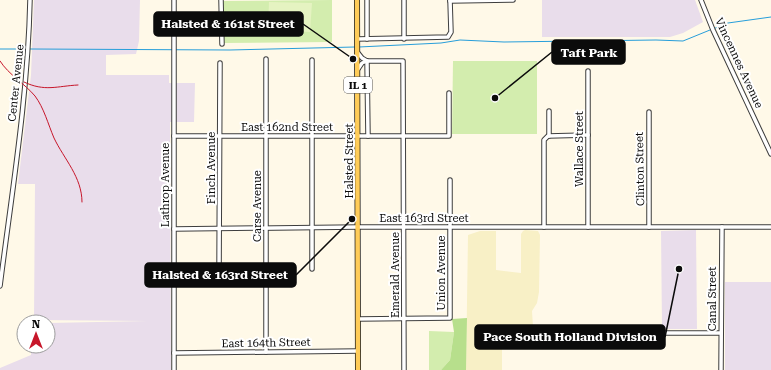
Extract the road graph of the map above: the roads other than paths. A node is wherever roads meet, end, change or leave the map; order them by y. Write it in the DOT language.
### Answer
graph roads {
  1 [pos="30,0"];
  2 [pos="174,0"];
  3 [pos="221,0"];
  4 [pos="358,0"];
  5 [pos="367,0"];
  6 [pos="404,0"];
  7 [pos="450,0"];
  8 [pos="477,0"];
  9 [pos="513,0"];
  10 [pos="701,0"];
  11 [pos="358,39"];
  12 [pos="368,39"];
  13 [pos="404,39"];
  14 [pos="222,44"];
  15 [pos="358,53"];
  16 [pos="266,59"];
  17 [pos="312,60"];
  18 [pos="367,61"];
  19 [pos="220,63"];
  20 [pos="358,69"];
  21 [pos="588,71"];
  22 [pos="449,93"];
  23 [pos="549,111"];
  24 [pos="648,112"];
  25 [pos="588,135"];
  26 [pos="174,136"];
  27 [pos="220,136"];
  28 [pos="266,136"];
  29 [pos="312,136"];
  30 [pos="358,136"];
  31 [pos="368,136"];
  32 [pos="404,136"];
  33 [pos="549,136"];
  34 [pos="771,154"];
  35 [pos="450,180"];
  36 [pos="358,227"];
  37 [pos="404,227"];
  38 [pos="450,227"];
  39 [pos="544,227"];
  40 [pos="588,227"];
  41 [pos="649,227"];
  42 [pos="722,227"];
  43 [pos="771,227"];
  44 [pos="220,228"];
  45 [pos="266,228"];
  46 [pos="312,228"];
  47 [pos="174,229"];
  48 [pos="312,269"];
  49 [pos="220,274"];
  50 [pos="0,286"];
  51 [pos="358,318"];
  52 [pos="404,318"];
  53 [pos="522,332"];
  54 [pos="721,333"];
  55 [pos="358,351"];
  56 [pos="174,352"];
  57 [pos="266,352"];
  58 [pos="174,370"];
  59 [pos="358,370"];
  60 [pos="404,370"];
  61 [pos="721,370"];
  1 -- 50 [label="street, Center Avenue"];
  2 -- 26 [label="street, Lathrop Avenue"];
  3 -- 14 [label="street"];
  4 -- 11 [label="main road, Halsted Street / IL 1"];
  5 -- 12 [label="street"];
  6 -- 13 [label="street"];
  7 -- 8 [label="street"];
  7 -- 13 [label="street"];
  8 -- 9 [label="street"];
  10 -- 34 [label="street, Vincennes Avenue"];
  11 -- 12 [label="street"];
  11 -- 15 [label="main road, Halsted Street / IL 1"];
  12 -- 13 [label="street"];
  15 -- 18 [label="street"];
  15 -- 20 [label="main road, Halsted Street / IL 1"];
  16 -- 28 [label="street, Carse Avenue"];
  17 -- 29 [label="street"];
  18 -- 20 [label="street"];
  18 -- 31 [label="street, Halsted Street"];
  18 -- 32 [label="street, Emerald Avenue"];
  19 -- 27 [label="street, Finch Avenue"];
  20 -- 30 [label="main road, Halsted Street / IL 1"];
  21 -- 25 [label="street, Wallace Street"];
  22 -- 32 [label="street, East 162nd Street"];
  23 -- 33 [label="street"];
  24 -- 41 [label="street, Clinton Street"];
  25 -- 33 [label="street"];
  25 -- 40 [label="street, Wallace Street"];
  26 -- 27 [label="street, East 162nd Street"];
  26 -- 47 [label="street, Lathrop Avenue"];
  27 -- 28 [label="street, East 162nd Street"];
  27 -- 44 [label="street, Finch Avenue"];
  28 -- 29 [label="street, East 162nd Street"];
  28 -- 45 [label="street, Carse Avenue"];
  29 -- 30 [label="street, East 162nd Street"];
  29 -- 46 [label="street"];
  30 -- 31 [label="street, East 162nd Street"];
  30 -- 36 [label="main road, Halsted Street / IL 1"];
  31 -- 32 [label="street, East 162nd Street"];
  32 -- 37 [label="street, Emerald Avenue"];
  33 -- 39 [label="street"];
  35 -- 38 [label="street, Union Avenue"];
  36 -- 37 [label="street, East 163rd Street"];
  36 -- 46 [label="street, East 163rd Street"];
  36 -- 51 [label="main road, Halsted Street / IL 1"];
  37 -- 38 [label="street, East 163rd Street"];
  37 -- 52 [label="street, Emerald Avenue"];
  38 -- 39 [label="street, East 163rd Street"];
  38 -- 52 [label="street, Union Avenue"];
  39 -- 40 [label="street, East 163rd Street"];
  40 -- 41 [label="street, East 163rd Street"];
  41 -- 42 [label="street, East 163rd Street"];
  42 -- 43 [label="street, East 163rd Street"];
  42 -- 54 [label="street, Canal Street"];
  44 -- 45 [label="street, East 163rd Street"];
  44 -- 47 [label="street, East 163rd Street"];
  44 -- 49 [label="street, Finch Avenue"];
  45 -- 46 [label="street, East 163rd Street"];
  45 -- 57 [label="street, Carse Avenue"];
  46 -- 48 [label="street"];
  47 -- 56 [label="street, Lathrop Avenue"];
  51 -- 52 [label="street"];
  51 -- 55 [label="main road, Halsted Street / IL 1"];
  52 -- 60 [label="street, Emerald Avenue"];
  53 -- 54 [label="street"];
  54 -- 61 [label="street, Canal Street"];
  55 -- 57 [label="street, East 164th Street"];
  55 -- 59 [label="main road, Halsted Street / IL 1"];
  56 -- 57 [label="street, East 164th Street"];
  56 -- 58 [label="street, Lathrop Avenue"];
}
